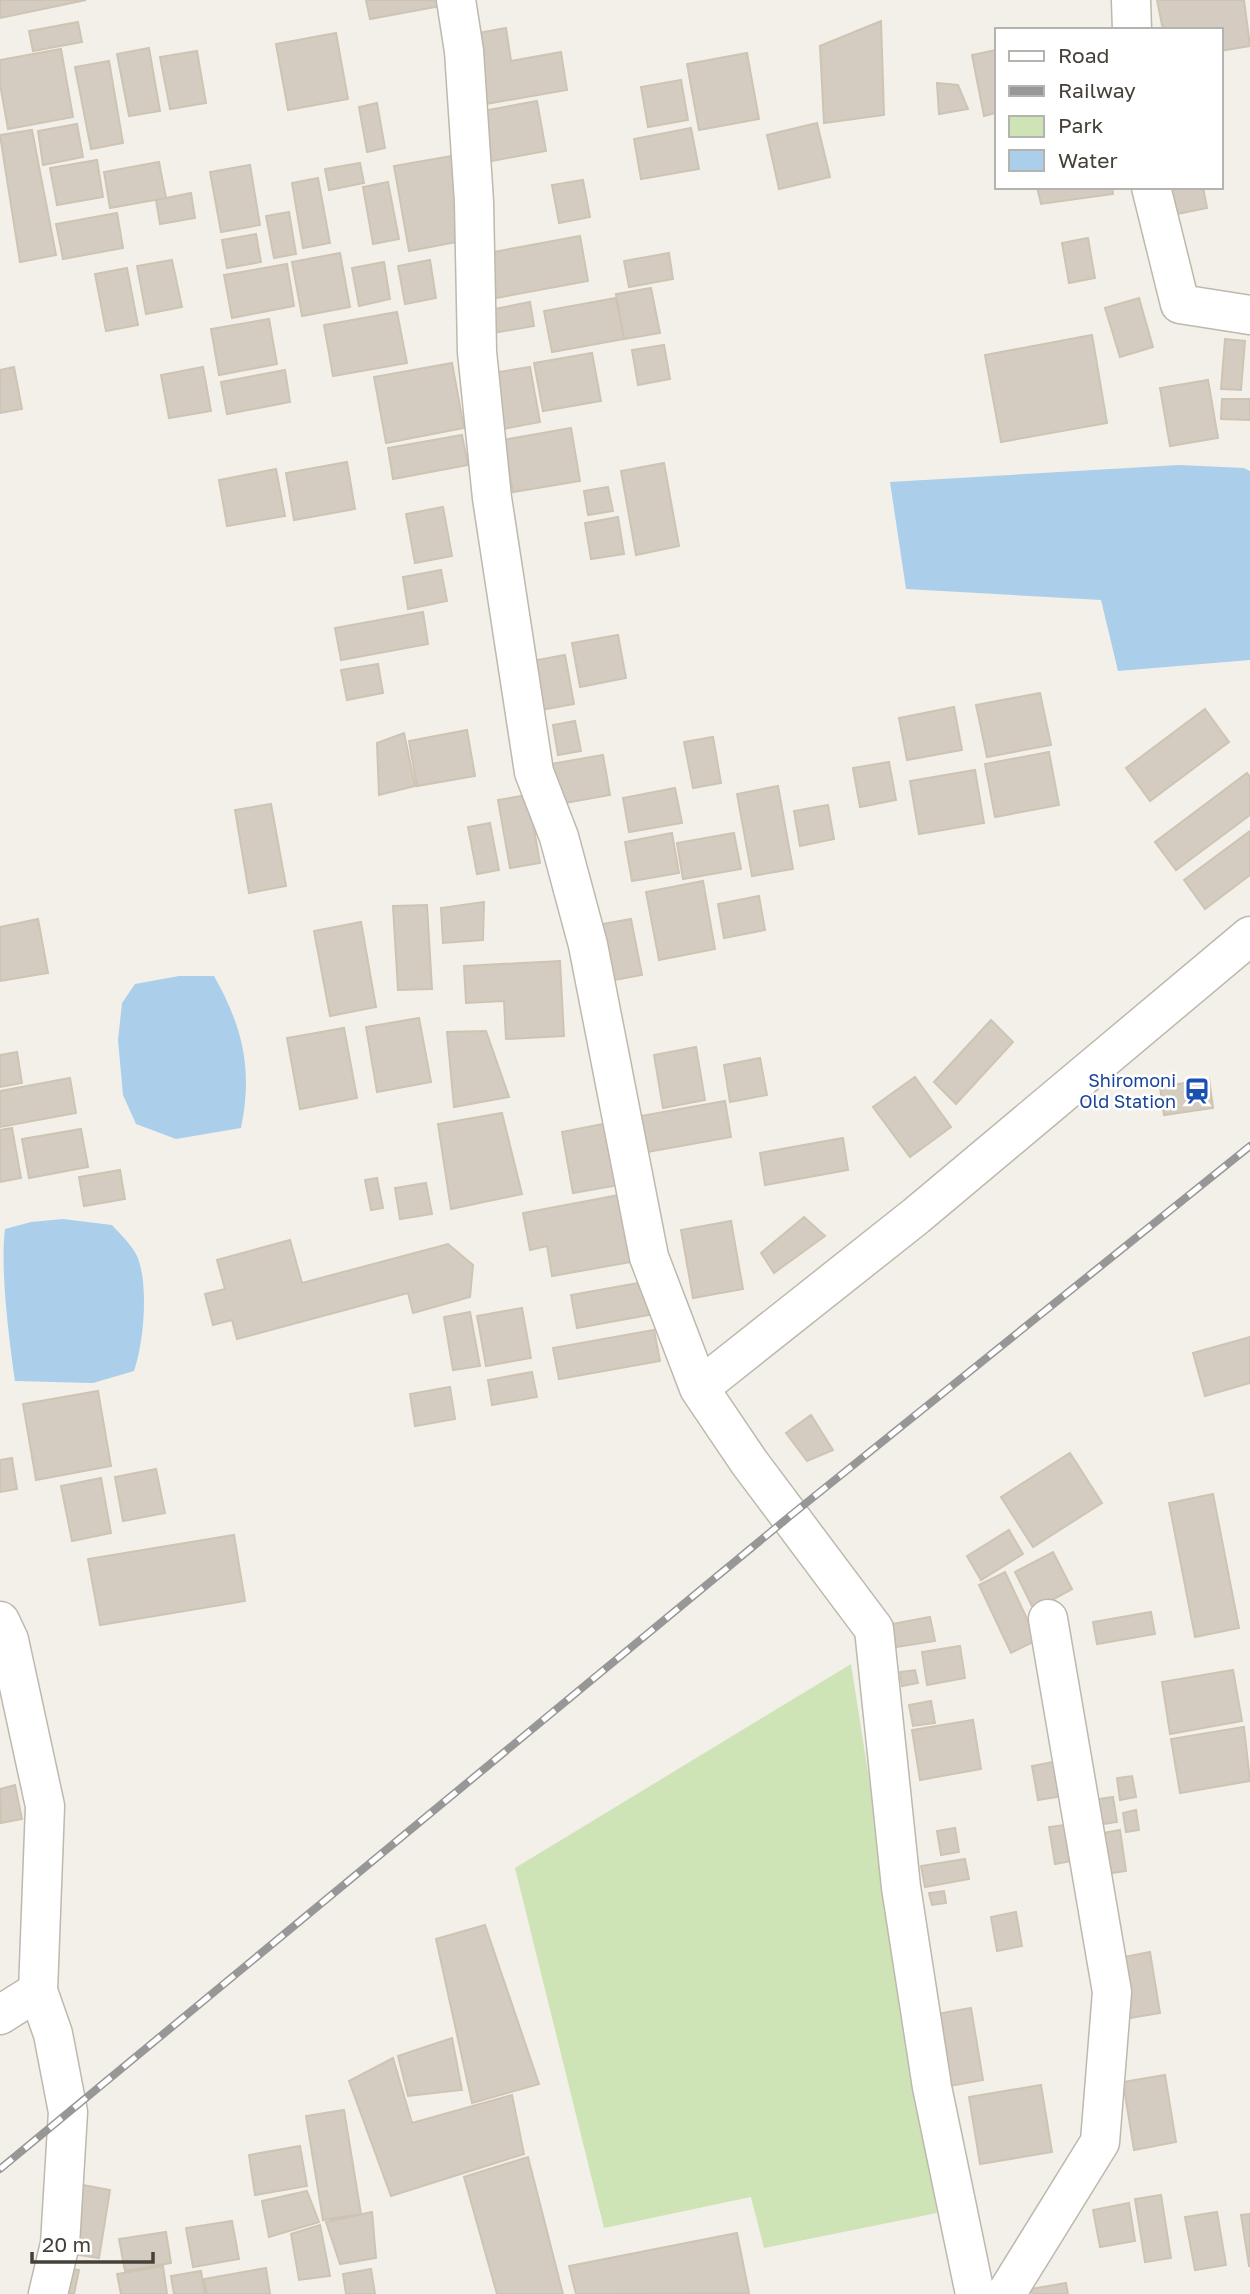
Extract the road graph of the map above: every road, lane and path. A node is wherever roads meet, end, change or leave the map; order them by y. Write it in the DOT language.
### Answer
graph roads {
  1 [pos="456,0"];
  2 [pos="1130,0"];
  3 [pos="1132,28"];
  4 [pos="1152,189"];
  5 [pos="1250,315"];
  6 [pos="1250,936"];
  7 [pos="699,1388"];
  8 [pos="1048,1619"];
  9 [pos="0,1621"];
  10 [pos="37,1991"];
  11 [pos="0,2015"];
  12 [pos="48,2294"];
  13 [pos="975,2294"];
  14 [pos="1006,2294"];
  1 -- 7 [label="street"];
  2 -- 3 [label="street"];
  4 -- 5 [label="street"];
  6 -- 7 [label="street"];
  7 -- 13 [label="street"];
  8 -- 14 [label="street"];
  9 -- 10 [label="street"];
  10 -- 11 [label="street"];
  10 -- 12 [label="street"];
}
